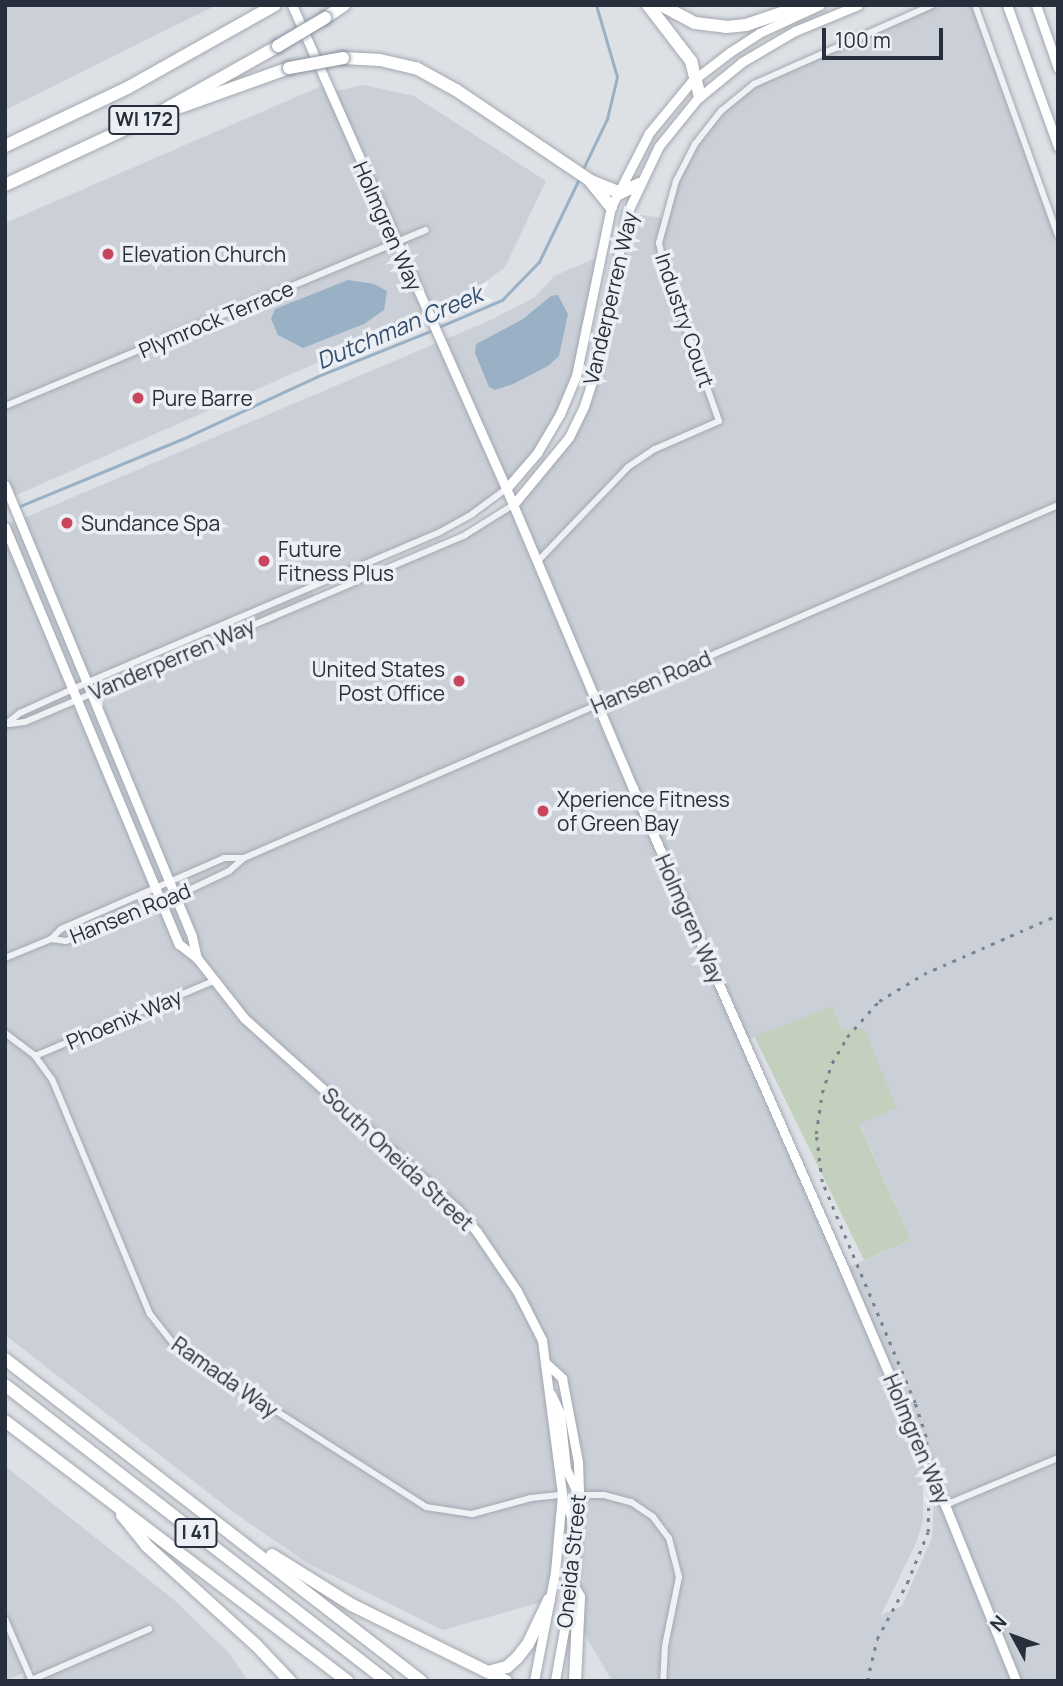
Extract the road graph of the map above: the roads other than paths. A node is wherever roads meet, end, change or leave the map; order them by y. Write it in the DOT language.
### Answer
graph roads {
  1 [pos="292,5"];
  2 [pos="344,5"];
  3 [pos="648,5"];
  4 [pos="661,5"];
  5 [pos="805,5"];
  6 [pos="820,5"];
  7 [pos="859,5"];
  8 [pos="932,5"];
  9 [pos="975,5"];
  10 [pos="1007,5"];
  11 [pos="1036,5"];
  12 [pos="270,8"];
  13 [pos="1058,68"];
  14 [pos="697,77"];
  15 [pos="701,96"];
  16 [pos="156,114"];
  17 [pos="5,146"];
  18 [pos="1058,147"];
  19 [pos="591,181"];
  20 [pos="639,184"];
  21 [pos="5,185"];
  22 [pos="617,192"];
  23 [pos="611,207"];
  24 [pos="426,230"];
  25 [pos="1058,236"];
  26 [pos="396,243"];
  27 [pos="5,406"];
  28 [pos="5,485"];
  29 [pos="506,489"];
  30 [pos="513,505"];
  31 [pos="1058,505"];
  32 [pos="5,527"];
  33 [pos="537,562"];
  34 [pos="86,683"];
  35 [pos="73,689"];
  36 [pos="91,694"];
  37 [pos="77,700"];
  38 [pos="599,705"];
  39 [pos="6,724"];
  40 [pos="244,858"];
  41 [pos="168,882"];
  42 [pos="154,888"];
  43 [pos="174,897"];
  44 [pos="160,903"];
  45 [pos="51,939"];
  46 [pos="5,958"];
  47 [pos="197,958"];
  48 [pos="213,981"];
  49 [pos="5,1033"];
  50 [pos="35,1056"];
  51 [pos="5,1359"];
  52 [pos="547,1364"];
  53 [pos="546,1383"];
  54 [pos="5,1385"];
  55 [pos="5,1421"];
  56 [pos="1058,1458"];
  57 [pos="171,1485"];
  58 [pos="562,1495"];
  59 [pos="579,1495"];
  60 [pos="945,1505"];
  61 [pos="116,1506"];
  62 [pos="572,1585"];
  63 [pos="549,1600"];
  64 [pos="5,1619"];
  65 [pos="149,1629"];
  66 [pos="488,1672"];
  67 [pos="31,1680"];
  68 [pos="290,1681"];
  69 [pos="347,1681"];
  70 [pos="387,1681"];
  71 [pos="421,1681"];
  72 [pos="506,1681"];
  73 [pos="534,1681"];
  74 [pos="555,1681"];
  75 [pos="575,1681"];
  76 [pos="663,1681"];
  77 [pos="1016,1681"];
  1 -- 26 [label="street, Holmgren Way"];
  2 -- 16 [label="highway, WI 172, bridge"];
  3 -- 14 [label="highway"];
  4 -- 5 [label="highway"];
  6 -- 14 [label="street, Vanderperren Way"];
  7 -- 15 [label="street, Vanderperren Way"];
  8 -- 33 [label="street, Industry Court"];
  9 -- 25 [label="street"];
  10 -- 18 [label="street"];
  11 -- 13 [label="street"];
  12 -- 17 [label="highway, WI 172"];
  14 -- 15 [label="highway"];
  14 -- 22 [label="street, Vanderperren Way"];
  15 -- 20 [label="street, Vanderperren Way"];
  16 -- 19 [label="highway, bridge"];
  16 -- 21 [label="highway, WI 172"];
  19 -- 22 [label="highway"];
  19 -- 23 [label="highway"];
  20 -- 22 [label="highway"];
  20 -- 30 [label="street, Vanderperren Way"];
  22 -- 23 [label="street, Vanderperren Way"];
  23 -- 29 [label="street, Vanderperren Way"];
  24 -- 26 [label="street, Plymrock Terrace"];
  26 -- 27 [label="street, Plymrock Terrace"];
  26 -- 29 [label="street, Holmgren Way"];
  28 -- 34 [label="street, South Oneida Street"];
  29 -- 30 [label="street, Holmgren Way"];
  29 -- 34 [label="street, Vanderperren Way"];
  30 -- 33 [label="street, Holmgren Way"];
  30 -- 36 [label="street, Vanderperren Way"];
  31 -- 38 [label="street, Hansen Road"];
  32 -- 35 [label="street, South Oneida Street"];
  33 -- 38 [label="street, Holmgren Way"];
  34 -- 35 [label="street, Vanderperren Way"];
  34 -- 36 [label="street, South Oneida Street"];
  35 -- 37 [label="street, South Oneida Street"];
  35 -- 39 [label="street, Vanderperren Way"];
  36 -- 37 [label="street, Vanderperren Way"];
  36 -- 41 [label="street, South Oneida Street"];
  37 -- 39 [label="street, Vanderperren Way"];
  37 -- 42 [label="street, South Oneida Street"];
  38 -- 40 [label="street, Hansen Road"];
  38 -- 60 [label="street, Holmgren Way"];
  40 -- 41 [label="street, Hansen Road"];
  40 -- 43 [label="street, Hansen Road"];
  41 -- 42 [label="street, Hansen Road"];
  41 -- 43 [label="street, South Oneida Street"];
  42 -- 44 [label="street, South Oneida Street"];
  42 -- 45 [label="street, Hansen Road"];
  43 -- 44 [label="street, Hansen Road"];
  43 -- 47 [label="street, South Oneida Street"];
  44 -- 45 [label="street, Hansen Road"];
  44 -- 47 [label="street, South Oneida Street"];
  45 -- 46 [label="street, Hansen Road"];
  47 -- 48 [label="street, South Oneida Street"];
  48 -- 50 [label="street, Phoenix Way"];
  48 -- 52 [label="street, South Oneida Street"];
  49 -- 50 [label="street, Ramada Way"];
  50 -- 58 [label="street, Ramada Way"];
  51 -- 57 [label="highway"];
  52 -- 53 [label="street, South Oneida Street"];
  52 -- 59 [label="street, Oneida Street"];
  53 -- 58 [label="street, South Oneida Street"];
  53 -- 59 [label="street"];
  54 -- 70 [label="highway, I 41"];
  55 -- 61 [label="highway, I 41"];
  56 -- 60 [label="street"];
  57 -- 66 [label="highway"];
  57 -- 71 [label="highway"];
  58 -- 62 [label="street"];
  58 -- 63 [label="street, South Oneida Street"];
  59 -- 62 [label="street, Oneida Street"];
  59 -- 76 [label="street"];
  60 -- 77 [label="street, Holmgren Way"];
  61 -- 68 [label="highway"];
  61 -- 69 [label="highway, I 41"];
  62 -- 74 [label="street, Oneida Street"];
  62 -- 75 [label="highway"];
  63 -- 66 [label="highway"];
  63 -- 73 [label="street, South Oneida Street"];
  64 -- 67 [label="street"];
  65 -- 67 [label="street"];
  66 -- 72 [label="highway"];
}
